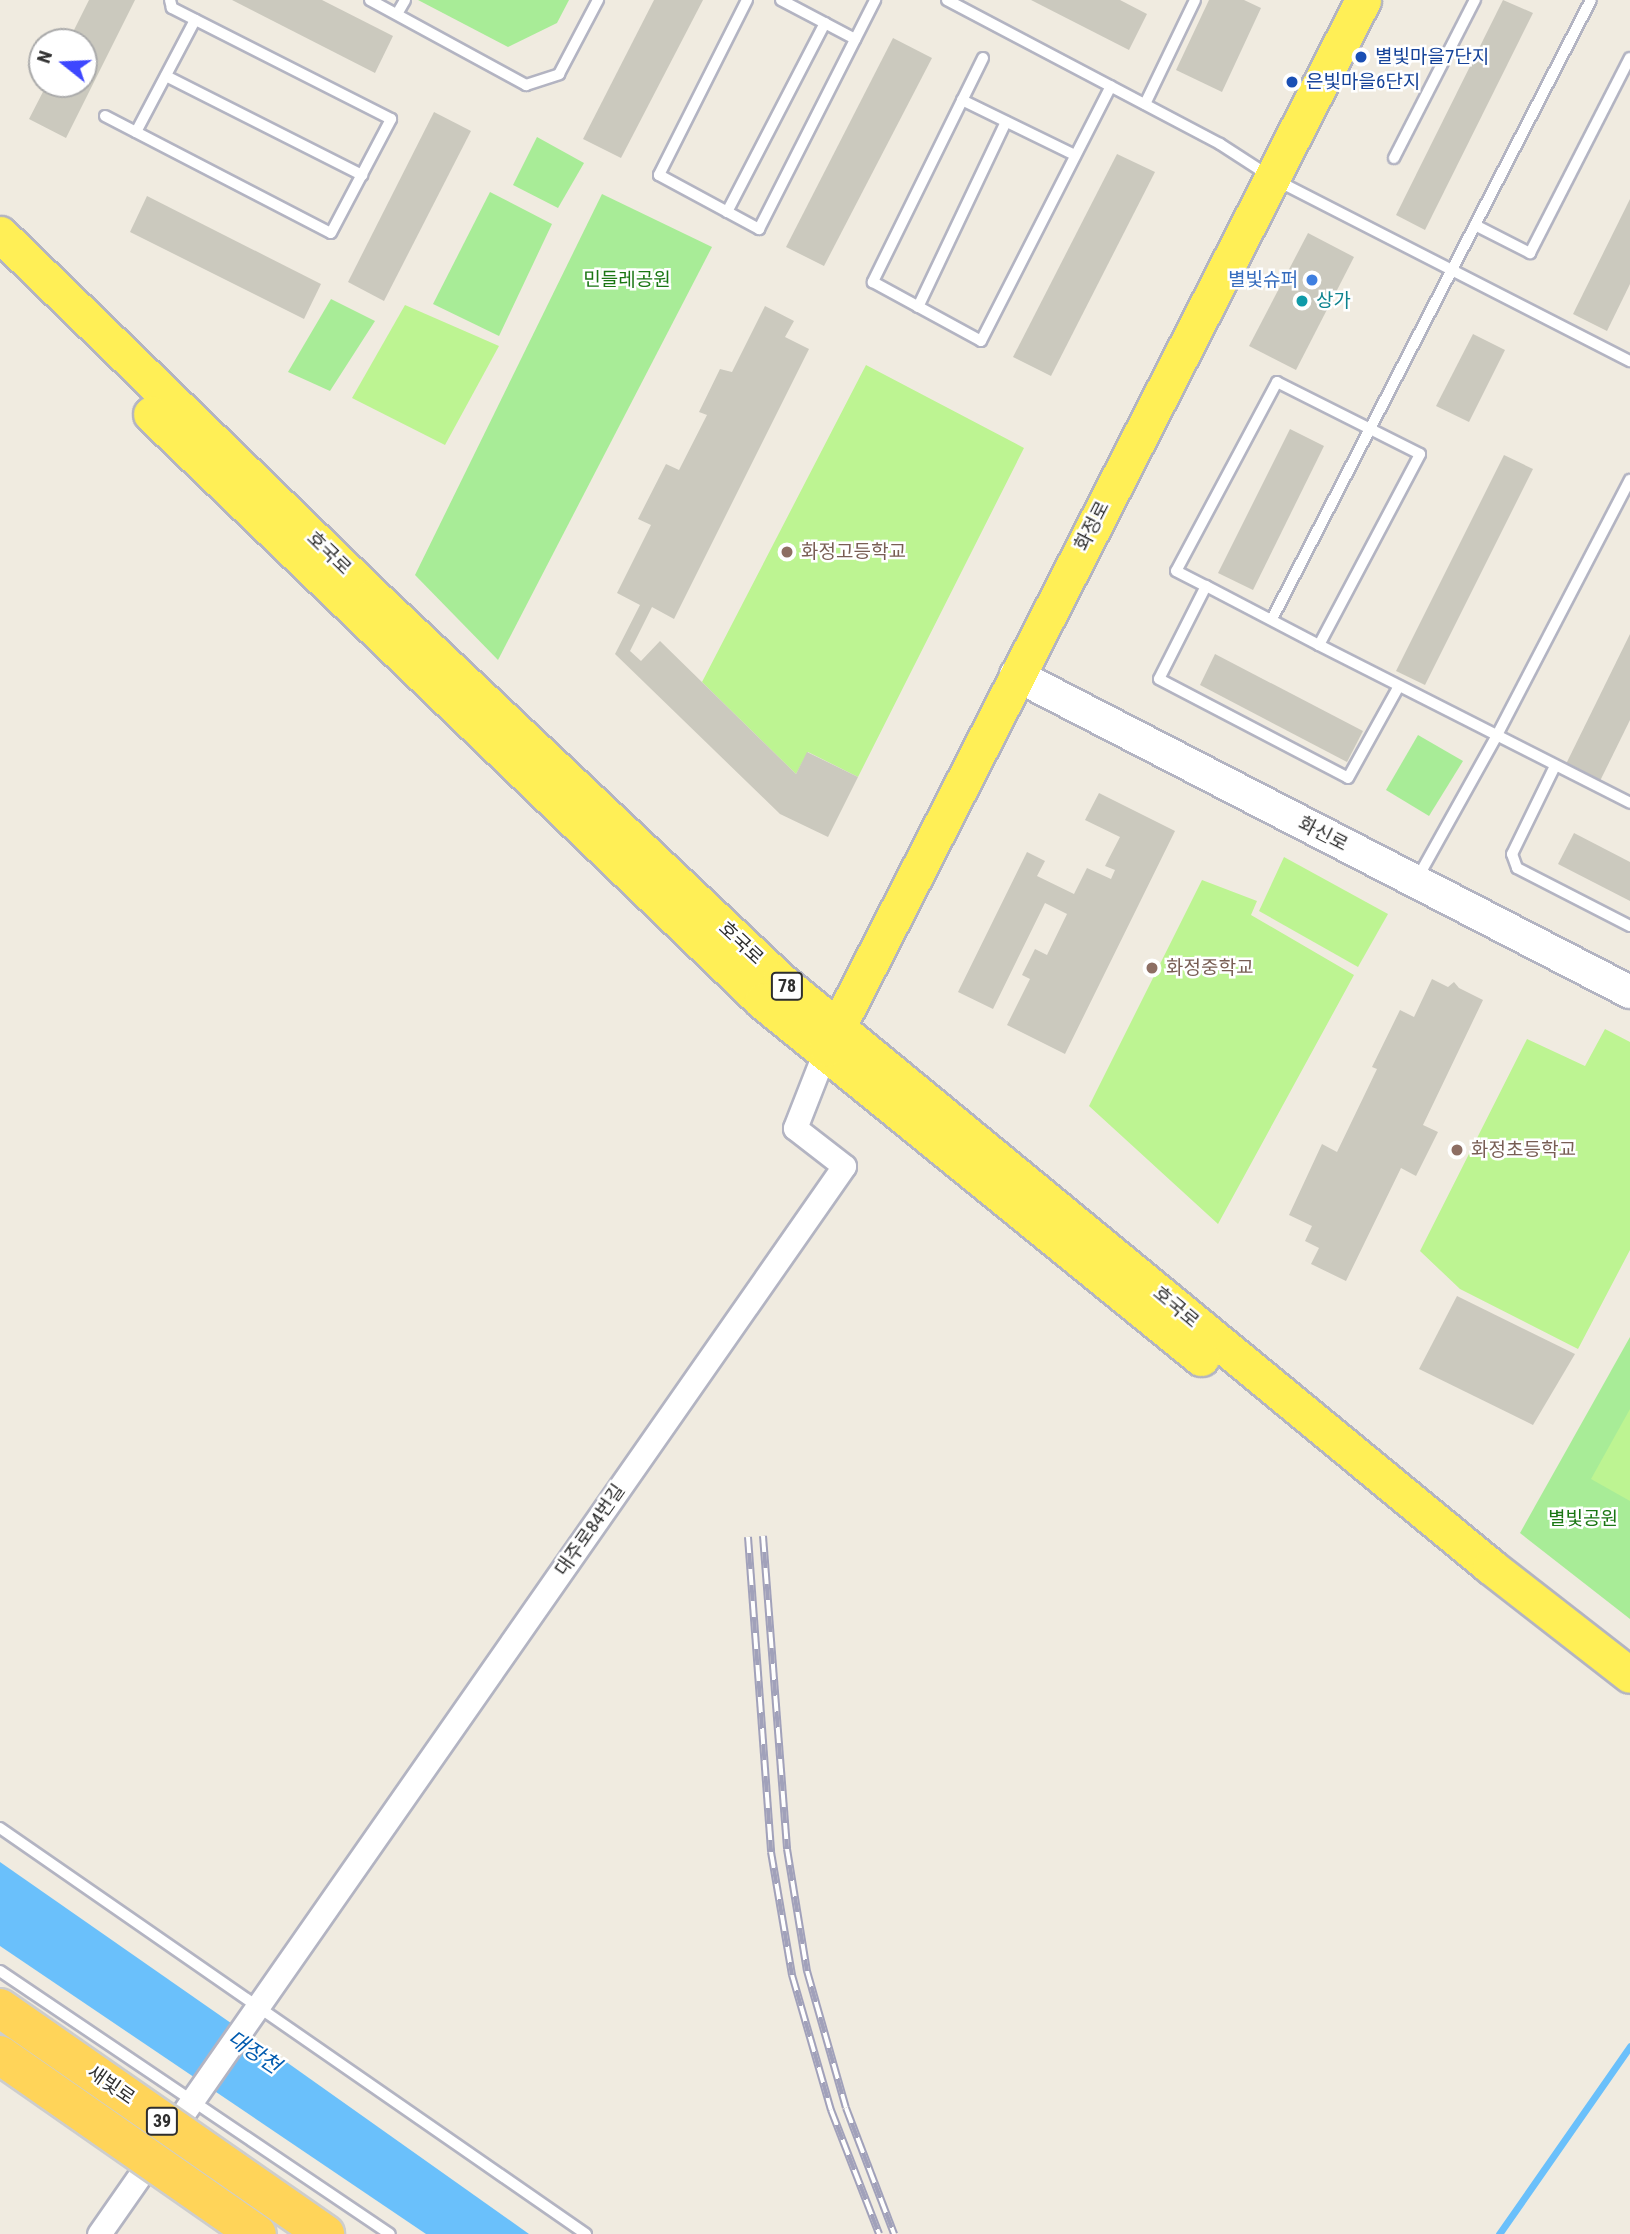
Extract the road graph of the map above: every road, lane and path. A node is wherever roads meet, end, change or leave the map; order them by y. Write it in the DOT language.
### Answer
graph roads {
  1 [pos="170,0"];
  2 [pos="370,0"];
  3 [pos="405,0"];
  4 [pos="598,0"];
  5 [pos="747,0"];
  6 [pos="781,0"];
  7 [pos="875,0"];
  8 [pos="947,0"];
  9 [pos="1195,0"];
  10 [pos="1363,0"];
  11 [pos="1475,0"];
  12 [pos="1591,0"];
  13 [pos="397,14"];
  14 [pos="195,19"];
  15 [pos="825,23"];
  16 [pos="855,39"];
  17 [pos="983,58"];
  18 [pos="1630,58"];
  19 [pos="166,76"];
  20 [pos="1111,86"];
  21 [pos="962,100"];
  22 [pos="1145,104"];
  23 [pos="105,116"];
  24 [pos="1006,122"];
  25 [pos="136,132"];
  26 [pos="1075,155"];
  27 [pos="1394,158"];
  28 [pos="362,175"];
  29 [pos="1274,179"];
  30 [pos="727,212"];
  31 [pos="1475,225"];
  32 [pos="0,234"];
  33 [pos="0,268"];
  34 [pos="1453,272"];
  35 [pos="918,307"];
  36 [pos="1630,361"];
  37 [pos="1370,429"];
  38 [pos="1630,480"];
  39 [pos="1206,586"];
  40 [pos="1272,619"];
  41 [pos="1319,645"];
  42 [pos="1016,675"];
  43 [pos="1399,686"];
  44 [pos="1496,737"];
  45 [pos="1555,766"];
  46 [pos="1630,803"];
  47 [pos="1416,882"];
  48 [pos="1630,926"];
  49 [pos="1630,992"];
  50 [pos="831,1041"];
  51 [pos="1630,1675"];
  52 [pos="1630,1700"];
  53 [pos="0,1828"];
  54 [pos="0,1971"];
  55 [pos="0,2008"];
  56 [pos="256,2008"];
  57 [pos="0,2055"];
  58 [pos="191,2101"];
  59 [pos="99,2234"];
  60 [pos="257,2234"];
  61 [pos="325,2234"];
  62 [pos="390,2234"];
  63 [pos="586,2234"];
  1 -- 14 [label="lane"];
  2 -- 13 [label="lane"];
  3 -- 13 [label="lane"];
  4 -- 13 [label="lane"];
  5 -- 30 [label="lane"];
  6 -- 15 [label="lane"];
  7 -- 16 [label="lane"];
  8 -- 20 [label="lane"];
  9 -- 22 [label="lane"];
  10 -- 29 [label="main road, 화정로"];
  11 -- 27 [label="lane"];
  12 -- 31 [label="lane"];
  14 -- 19 [label="lane"];
  14 -- 28 [label="lane"];
  15 -- 16 [label="lane"];
  15 -- 30 [label="lane"];
  16 -- 30 [label="lane"];
  17 -- 21 [label="lane"];
  18 -- 31 [label="lane"];
  19 -- 25 [label="lane"];
  19 -- 28 [label="lane"];
  20 -- 22 [label="lane"];
  20 -- 26 [label="lane"];
  21 -- 24 [label="lane"];
  21 -- 35 [label="lane"];
  22 -- 29 [label="lane"];
  23 -- 25 [label="lane"];
  24 -- 26 [label="lane"];
  24 -- 35 [label="lane"];
  25 -- 28 [label="lane"];
  26 -- 35 [label="lane"];
  29 -- 34 [label="lane"];
  29 -- 42 [label="main road, 화정로"];
  31 -- 34 [label="lane"];
  32 -- 50 [label="main road, 호국로 / 78"];
  33 -- 50 [label="main road, 호국로 / 78"];
  34 -- 36 [label="lane"];
  34 -- 37 [label="lane"];
  37 -- 39 [label="lane"];
  37 -- 40 [label="lane"];
  37 -- 41 [label="lane"];
  38 -- 44 [label="lane"];
  39 -- 40 [label="lane"];
  39 -- 43 [label="lane"];
  40 -- 41 [label="lane"];
  41 -- 43 [label="lane"];
  42 -- 47 [label="main road, 화신로"];
  42 -- 50 [label="main road, 화정로"];
  43 -- 44 [label="lane"];
  44 -- 45 [label="lane"];
  44 -- 47 [label="lane"];
  45 -- 46 [label="lane"];
  45 -- 48 [label="lane"];
  47 -- 49 [label="main road, 화신로"];
  50 -- 51 [label="main road, 호국로 / 78"];
  50 -- 52 [label="main road, 호국로 / 78"];
  50 -- 56 [label="street, 대주로84번길"];
  53 -- 56 [label="lane"];
  54 -- 58 [label="lane"];
  55 -- 61 [label="highway, 새빛로 / 39, bridge"];
  56 -- 58 [label="street"];
  56 -- 63 [label="lane"];
  57 -- 60 [label="highway, 새빛로 / 39, bridge"];
  58 -- 59 [label="street"];
  58 -- 62 [label="lane"];
}
